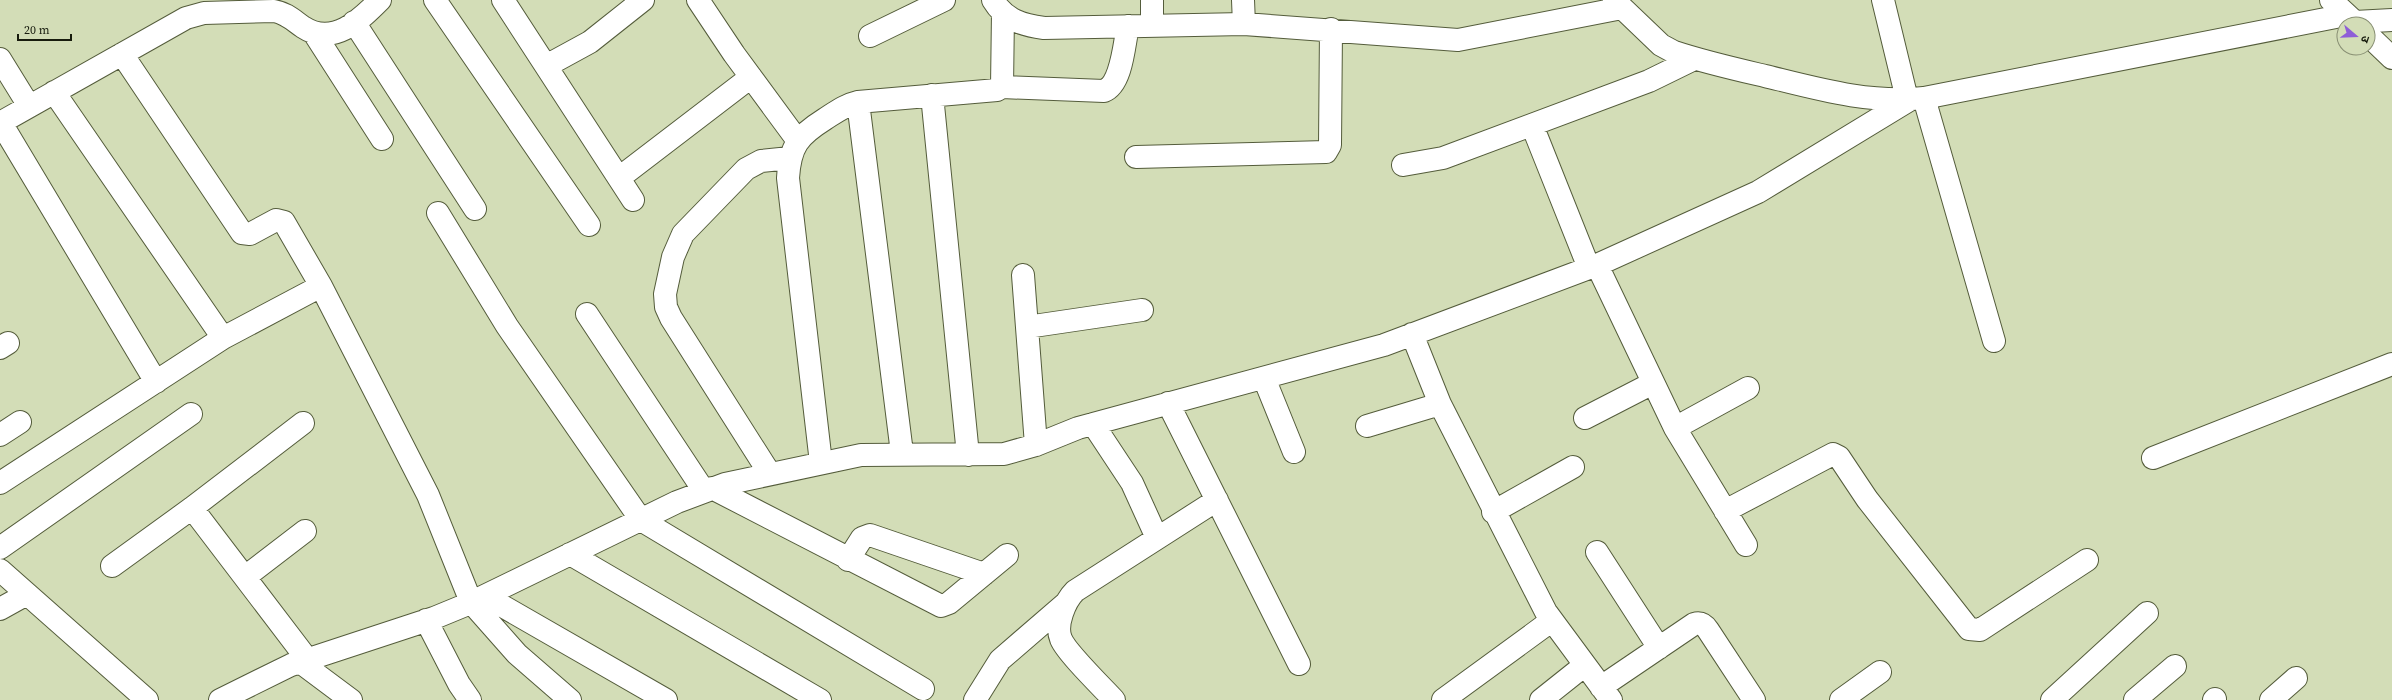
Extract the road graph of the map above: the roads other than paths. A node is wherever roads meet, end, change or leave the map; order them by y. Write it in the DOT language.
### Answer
graph roads {
  1 [pos="380,0"];
  2 [pos="435,0"];
  3 [pos="503,0"];
  4 [pos="643,0"];
  5 [pos="698,0"];
  6 [pos="944,0"];
  7 [pos="1152,0"];
  8 [pos="1243,0"];
  9 [pos="1883,0"];
  10 [pos="2331,0"];
  11 [pos="1618,4"];
  12 [pos="197,6"];
  13 [pos="998,7"];
  14 [pos="285,8"];
  15 [pos="2348,16"];
  16 [pos="2392,20"];
  17 [pos="354,22"];
  18 [pos="2376,22"];
  19 [pos="1244,24"];
  20 [pos="1128,26"];
  21 [pos="1152,26"];
  22 [pos="2336,28"];
  23 [pos="1331,29"];
  24 [pos="314,33"];
  25 [pos="870,36"];
  26 [pos="2376,42"];
  27 [pos="122,54"];
  28 [pos="2392,58"];
  29 [pos="0,59"];
  30 [pos="1694,59"];
  31 [pos="546,66"];
  32 [pos="751,78"];
  33 [pos="1002,87"];
  34 [pos="54,92"];
  35 [pos="932,96"];
  36 [pos="1914,99"];
  37 [pos="858,102"];
  38 [pos="29,106"];
  39 [pos="0,123"];
  40 [pos="1532,125"];
  41 [pos="382,139"];
  42 [pos="794,150"];
  43 [pos="1136,157"];
  44 [pos="1403,165"];
  45 [pos="619,178"];
  46 [pos="633,200"];
  47 [pos="475,209"];
  48 [pos="438,212"];
  49 [pos="589,225"];
  50 [pos="1593,267"];
  51 [pos="1023,275"];
  52 [pos="321,286"];
  53 [pos="1142,310"];
  54 [pos="587,314"];
  55 [pos="1027,327"];
  56 [pos="1412,334"];
  57 [pos="223,338"];
  58 [pos="1994,341"];
  59 [pos="2392,364"];
  60 [pos="1264,378"];
  61 [pos="156,382"];
  62 [pos="1653,382"];
  63 [pos="1748,388"];
  64 [pos="1168,403"];
  65 [pos="1440,404"];
  66 [pos="191,414"];
  67 [pos="1585,418"];
  68 [pos="20,422"];
  69 [pos="303,423"];
  70 [pos="1093,424"];
  71 [pos="1367,426"];
  72 [pos="1675,428"];
  73 [pos="0,435"];
  74 [pos="1036,445"];
  75 [pos="1294,452"];
  76 [pos="902,453"];
  77 [pos="968,454"];
  78 [pos="2153,458"];
  79 [pos="821,464"];
  80 [pos="1573,466"];
  81 [pos="770,474"];
  82 [pos="0,484"];
  83 [pos="708,490"];
  84 [pos="1217,500"];
  85 [pos="192,508"];
  86 [pos="1726,511"];
  87 [pos="1493,512"];
  88 [pos="641,520"];
  89 [pos="305,531"];
  90 [pos="1157,538"];
  91 [pos="1746,545"];
  92 [pos="0,548"];
  93 [pos="1597,552"];
  94 [pos="570,554"];
  95 [pos="1007,555"];
  96 [pos="848,560"];
  97 [pos="2088,560"];
  98 [pos="112,566"];
  99 [pos="0,570"];
  100 [pos="984,574"];
  101 [pos="245,577"];
  102 [pos="27,594"];
  103 [pos="478,599"];
  104 [pos="1066,603"];
  105 [pos="0,609"];
  106 [pos="2147,613"];
  107 [pos="426,620"];
  108 [pos="1551,621"];
  109 [pos="1659,648"];
  110 [pos="303,661"];
  111 [pos="1299,664"];
  112 [pos="1585,665"];
  113 [pos="2175,666"];
  114 [pos="1880,672"];
  115 [pos="2296,678"];
  116 [pos="924,690"];
  117 [pos="1606,693"];
  118 [pos="147,700"];
  119 [pos="220,700"];
  120 [pos="351,700"];
  121 [pos="470,700"];
  122 [pos="570,700"];
  123 [pos="666,700"];
  124 [pos="820,700"];
  125 [pos="975,700"];
  126 [pos="1114,700"];
  127 [pos="1443,700"];
  128 [pos="1541,700"];
  129 [pos="1754,700"];
  130 [pos="1841,700"];
  131 [pos="2052,700"];
  132 [pos="2135,700"];
  133 [pos="2271,700"];
  1 -- 17 [label="street"];
  2 -- 49 [label="street"];
  3 -- 31 [label="street"];
  4 -- 31 [label="street"];
  5 -- 32 [label="street"];
  6 -- 25 [label="street"];
  7 -- 21 [label="street"];
  8 -- 19 [label="street"];
  9 -- 36 [label="street"];
  10 -- 15 [label="street"];
  11 -- 23 [label="street"];
  11 -- 30 [label="street"];
  12 -- 14 [label="street"];
  12 -- 27 [label="street"];
  13 -- 20 [label="street"];
  13 -- 33 [label="street"];
  14 -- 24 [label="street"];
  16 -- 18 [label="street"];
  17 -- 24 [label="street"];
  17 -- 47 [label="street"];
  19 -- 21 [label="street"];
  19 -- 23 [label="street"];
  20 -- 21 [label="street"];
  20 -- 33 [label="street"];
  22 -- 36 [label="street"];
  23 -- 43 [label="street"];
  24 -- 41 [label="street"];
  26 -- 28 [label="street"];
  27 -- 34 [label="street"];
  27 -- 52 [label="street"];
  29 -- 38 [label="street"];
  30 -- 36 [label="street"];
  30 -- 40 [label="street"];
  31 -- 45 [label="street"];
  32 -- 42 [label="street"];
  32 -- 45 [label="street"];
  33 -- 35 [label="street"];
  34 -- 38 [label="street"];
  34 -- 57 [label="street"];
  35 -- 37 [label="street"];
  35 -- 77 [label="street"];
  36 -- 50 [label="street"];
  36 -- 58 [label="street"];
  37 -- 42 [label="street"];
  37 -- 76 [label="street"];
  38 -- 39 [label="street"];
  39 -- 61 [label="street"];
  40 -- 44 [label="street"];
  40 -- 50 [label="street"];
  42 -- 79 [label="street"];
  42 -- 81 [label="street"];
  45 -- 46 [label="street"];
  48 -- 88 [label="street"];
  50 -- 56 [label="street"];
  50 -- 62 [label="street"];
  51 -- 55 [label="street"];
  52 -- 57 [label="street"];
  52 -- 103 [label="street"];
  53 -- 55 [label="street"];
  54 -- 83 [label="street"];
  55 -- 74 [label="street"];
  56 -- 60 [label="street"];
  56 -- 65 [label="street"];
  57 -- 61 [label="street"];
  59 -- 78 [label="street"];
  60 -- 64 [label="street"];
  60 -- 75 [label="street"];
  61 -- 82 [label="street"];
  62 -- 67 [label="street"];
  62 -- 72 [label="street"];
  63 -- 72 [label="street"];
  64 -- 70 [label="street"];
  64 -- 84 [label="street"];
  65 -- 71 [label="street"];
  65 -- 87 [label="street"];
  66 -- 92 [label="street"];
  68 -- 73 [label="street"];
  69 -- 85 [label="street"];
  70 -- 74 [label="street"];
  70 -- 90 [label="street"];
  72 -- 86 [label="street"];
  74 -- 77 [label="street"];
  76 -- 77 [label="street"];
  76 -- 79 [label="street"];
  79 -- 81 [label="street"];
  80 -- 87 [label="street"];
  81 -- 83 [label="street"];
  83 -- 88 [label="street"];
  83 -- 96 [label="street"];
  84 -- 90 [label="street"];
  84 -- 111 [label="street"];
  85 -- 98 [label="street"];
  85 -- 101 [label="street"];
  86 -- 91 [label="street"];
  86 -- 97 [label="street"];
  87 -- 108 [label="street"];
  88 -- 94 [label="street"];
  88 -- 116 [label="street"];
  89 -- 101 [label="street"];
  90 -- 104 [label="street"];
  93 -- 109 [label="street"];
  94 -- 103 [label="street"];
  94 -- 124 [label="street"];
  95 -- 100 [label="street"];
  96 -- 100 [label="street"];
  96 -- 100 [label="street"];
  99 -- 102 [label="street"];
  101 -- 110 [label="street"];
  102 -- 105 [label="street"];
  102 -- 118 [label="street"];
  103 -- 107 [label="street"];
  103 -- 122 [label="street"];
  103 -- 123 [label="street"];
  104 -- 125 [label="street"];
  104 -- 126 [label="street"];
  106 -- 131 [label="street"];
  107 -- 110 [label="street"];
  107 -- 121 [label="street"];
  108 -- 112 [label="street"];
  108 -- 127 [label="street"];
  109 -- 117 [label="street"];
  109 -- 129 [label="street"];
  110 -- 119 [label="street"];
  110 -- 120 [label="street"];
  112 -- 117 [label="street"];
  112 -- 128 [label="street"];
  113 -- 132 [label="street"];
  114 -- 130 [label="street"];
  115 -- 133 [label="street"];
}
